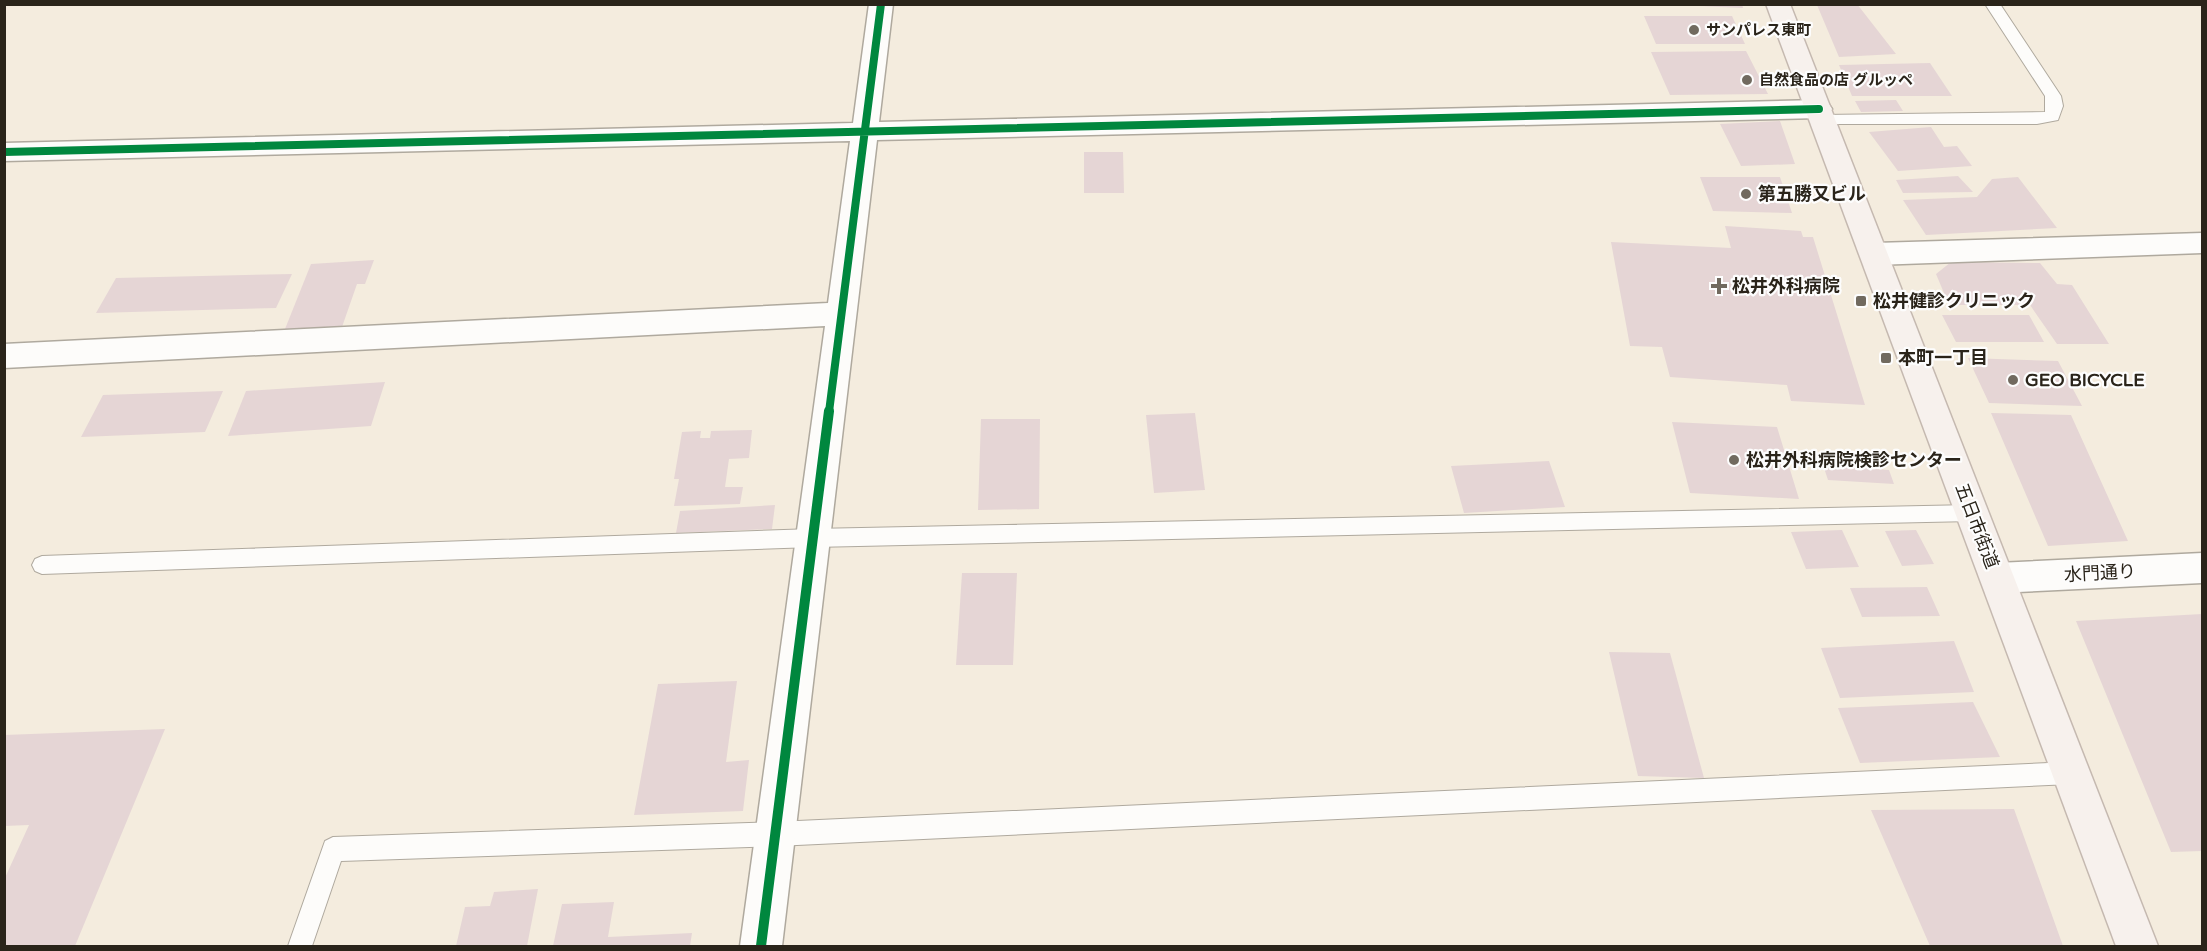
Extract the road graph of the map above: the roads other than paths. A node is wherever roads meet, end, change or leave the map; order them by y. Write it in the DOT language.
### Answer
graph roads {
  1 [pos="881,4"];
  2 [pos="1778,4"];
  3 [pos="1992,4"];
  4 [pos="1821,115"];
  5 [pos="865,131"];
  6 [pos="4,152"];
  7 [pos="2202,243"];
  8 [pos="1875,254"];
  9 [pos="842,314"];
  10 [pos="4,356"];
  11 [pos="1972,513"];
  12 [pos="813,538"];
  13 [pos="42,565"];
  14 [pos="2202,568"];
  15 [pos="1997,578"];
  16 [pos="2071,773"];
  17 [pos="776,834"];
  18 [pos="300,946"];
  19 [pos="761,946"];
  20 [pos="2137,946"];
  1 -- 5 [label="street"];
  2 -- 4 [label="main road, 五日市街道"];
  3 -- 4 [label="lane"];
  4 -- 5 [label="street"];
  4 -- 8 [label="main road, 五日市街道"];
  5 -- 6 [label="street"];
  5 -- 9 [label="street"];
  7 -- 8 [label="street"];
  8 -- 11 [label="main road, 五日市街道"];
  9 -- 10 [label="street"];
  9 -- 12 [label="street"];
  11 -- 12 [label="lane"];
  11 -- 15 [label="main road, 五日市街道"];
  12 -- 13 [label="lane"];
  12 -- 17 [label="street"];
  14 -- 15 [label="street, 水門通り"];
  15 -- 16 [label="main road, 五日市街道"];
  16 -- 17 [label="lane"];
  16 -- 20 [label="main road, 五日市街道"];
  17 -- 18 [label="lane"];
  17 -- 19 [label="street"];
}
